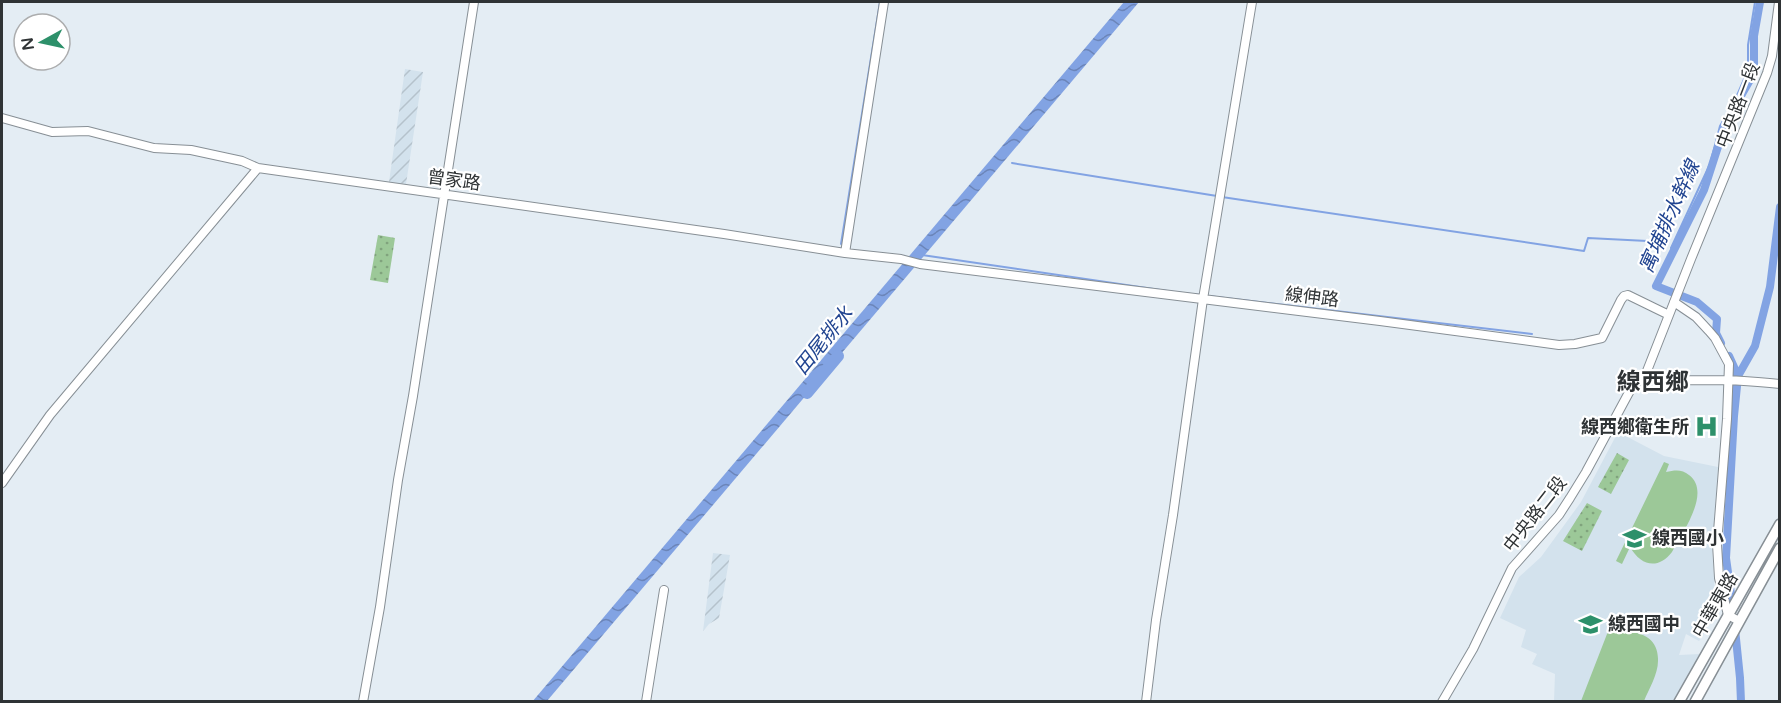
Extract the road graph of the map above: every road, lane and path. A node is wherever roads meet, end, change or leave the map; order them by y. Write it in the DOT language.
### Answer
graph roads {
  1 [pos="474,2"];
  2 [pos="884,2"];
  3 [pos="1252,2"];
  4 [pos="1779,2"];
  5 [pos="2,118"];
  6 [pos="262,168"];
  7 [pos="444,194"];
  8 [pos="845,253"];
  9 [pos="920,264"];
  10 [pos="1203,299"];
  11 [pos="1674,303"];
  12 [pos="1669,315"];
  13 [pos="1645,376"];
  14 [pos="1729,381"];
  15 [pos="1779,384"];
  16 [pos="2,483"];
  17 [pos="1779,524"];
  18 [pos="1779,548"];
  19 [pos="664,590"];
  20 [pos="1728,615"];
  21 [pos="1739,621"];
  22 [pos="363,702"];
  23 [pos="646,702"];
  24 [pos="1146,702"];
  25 [pos="1442,702"];
  26 [pos="1679,702"];
  27 [pos="1695,702"];
  1 -- 7 [label="street"];
  2 -- 8 [label="street"];
  3 -- 10 [label="street"];
  4 -- 11 [label="street, 中央路一段"];
  5 -- 6 [label="street, 曾家路"];
  6 -- 7 [label="street, 曾家路"];
  6 -- 16 [label="street"];
  7 -- 8 [label="street, 曾家路"];
  7 -- 22 [label="street"];
  8 -- 9 [label="street, 曾家路"];
  9 -- 10 [label="street, 線伸路"];
  10 -- 12 [label="street, 線伸路"];
  10 -- 24 [label="street"];
  11 -- 12 [label="street, 中央路一段"];
  11 -- 14 [label="street"];
  12 -- 13 [label="street, 中央路二段"];
  13 -- 14 [label="street"];
  13 -- 25 [label="street, 中央路二段"];
  14 -- 15 [label="street"];
  14 -- 20 [label="street"];
  17 -- 20 [label="main road, 中華東路"];
  18 -- 21 [label="main road, 中華東路"];
  19 -- 23 [label="street"];
  20 -- 21 [label="street"];
  20 -- 26 [label="main road, 中華東路"];
  21 -- 27 [label="main road, 中華東路"];
}
